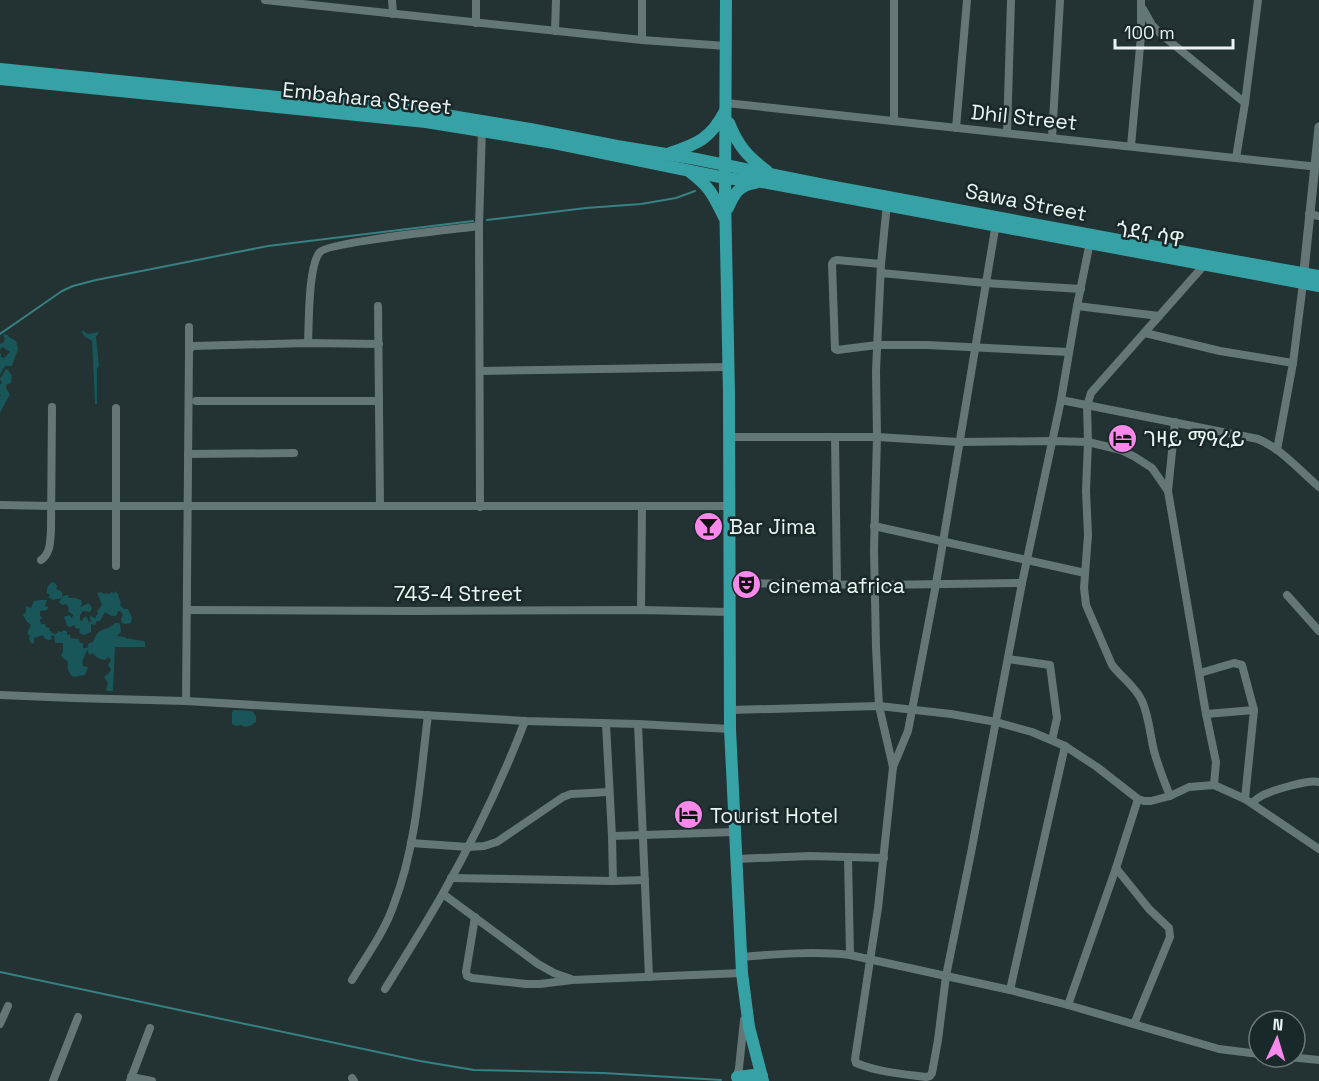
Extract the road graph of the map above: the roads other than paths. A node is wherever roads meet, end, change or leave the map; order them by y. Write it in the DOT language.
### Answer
graph roads {
  1 [pos="266,0"];
  2 [pos="392,0"];
  3 [pos="476,0"];
  4 [pos="556,0"];
  5 [pos="642,0"];
  6 [pos="726,0"];
  7 [pos="894,0"];
  8 [pos="967,0"];
  9 [pos="1011,0"];
  10 [pos="1060,0"];
  11 [pos="1258,0"];
  12 [pos="307,2"];
  13 [pos="1142,4"];
  14 [pos="393,14"];
  15 [pos="476,23"];
  16 [pos="555,31"];
  17 [pos="642,40"];
  18 [pos="726,46"];
  19 [pos="0,69"];
  20 [pos="0,80"];
  21 [pos="1245,103"];
  22 [pos="726,110"];
  23 [pos="894,121"];
  24 [pos="482,126"];
  25 [pos="1319,127"];
  26 [pos="957,128"];
  27 [pos="1007,133"];
  28 [pos="1052,138"];
  29 [pos="1131,147"];
  30 [pos="666,155"];
  31 [pos="1236,158"];
  32 [pos="1317,166"];
  33 [pos="687,170"];
  34 [pos="726,171"];
  35 [pos="766,178"];
  36 [pos="887,201"];
  37 [pos="1314,215"];
  38 [pos="726,217"];
  39 [pos="996,222"];
  40 [pos="479,226"];
  41 [pos="1091,239"];
  42 [pos="1207,260"];
  43 [pos="881,268"];
  44 [pos="1319,276"];
  45 [pos="1303,278"];
  46 [pos="985,283"];
  47 [pos="1319,286"];
  48 [pos="1081,289"];
  49 [pos="378,306"];
  50 [pos="1077,306"];
  51 [pos="1159,316"];
  52 [pos="189,327"];
  53 [pos="1144,333"];
  54 [pos="308,343"];
  55 [pos="379,344"];
  56 [pos="877,345"];
  57 [pos="974,346"];
  58 [pos="189,350"];
  59 [pos="1069,352"];
  60 [pos="1293,363"];
  61 [pos="728,367"];
  62 [pos="481,371"];
  63 [pos="1061,400"];
  64 [pos="196,401"];
  65 [pos="379,401"];
  66 [pos="52,406"];
  67 [pos="1087,406"];
  68 [pos="116,408"];
  69 [pos="1175,422"];
  70 [pos="729,437"];
  71 [pos="835,437"];
  72 [pos="877,437"];
  73 [pos="1052,441"];
  74 [pos="959,442"];
  75 [pos="1088,442"];
  76 [pos="1277,450"];
  77 [pos="294,453"];
  78 [pos="188,454"];
  79 [pos="1319,487"];
  80 [pos="1167,491"];
  81 [pos="0,505"];
  82 [pos="51,506"];
  83 [pos="189,506"];
  84 [pos="380,506"];
  85 [pos="729,506"];
  86 [pos="117,507"];
  87 [pos="480,507"];
  88 [pos="642,507"];
  89 [pos="874,526"];
  90 [pos="942,541"];
  91 [pos="41,560"];
  92 [pos="1027,561"];
  93 [pos="116,566"];
  94 [pos="1085,573"];
  95 [pos="730,583"];
  96 [pos="1022,583"];
  97 [pos="837,584"];
  98 [pos="936,584"];
  99 [pos="875,585"];
  100 [pos="1287,595"];
  101 [pos="187,610"];
  102 [pos="641,610"];
  103 [pos="730,612"];
  104 [pos="1319,631"];
  105 [pos="1008,659"];
  106 [pos="1200,673"];
  107 [pos="0,694"];
  108 [pos="186,700"];
  109 [pos="879,706"];
  110 [pos="912,709"];
  111 [pos="730,710"];
  112 [pos="1254,710"];
  113 [pos="1206,714"];
  114 [pos="428,715"];
  115 [pos="525,721"];
  116 [pos="996,722"];
  117 [pos="606,724"];
  118 [pos="638,724"];
  119 [pos="730,729"];
  120 [pos="1052,740"];
  121 [pos="1065,746"];
  122 [pos="893,767"];
  123 [pos="1319,782"];
  124 [pos="1214,785"];
  125 [pos="609,792"];
  126 [pos="1170,796"];
  127 [pos="1138,799"];
  128 [pos="1248,801"];
  129 [pos="735,832"];
  130 [pos="643,835"];
  131 [pos="612,836"];
  132 [pos="411,843"];
  133 [pos="468,847"];
  134 [pos="1319,849"];
  135 [pos="848,857"];
  136 [pos="884,858"];
  137 [pos="736,859"];
  138 [pos="1116,868"];
  139 [pos="451,878"];
  140 [pos="645,880"];
  141 [pos="613,881"];
  142 [pos="443,894"];
  143 [pos="475,917"];
  144 [pos="850,955"];
  145 [pos="741,957"];
  146 [pos="870,959"];
  147 [pos="742,973"];
  148 [pos="946,976"];
  149 [pos="649,977"];
  150 [pos="352,980"];
  151 [pos="572,980"];
  152 [pos="385,989"];
  153 [pos="1010,990"];
  154 [pos="745,1005"];
  155 [pos="1068,1005"];
  156 [pos="8,1006"];
  157 [pos="78,1017"];
  158 [pos="0,1024"];
  159 [pos="1134,1024"];
  160 [pos="150,1028"];
  161 [pos="1247,1052"];
  162 [pos="130,1079"];
  163 [pos="736,1079"];
  164 [pos="762,1079"];
  165 [pos="53,1081"];
  166 [pos="152,1081"];
  1 -- 12 [label="street"];
  2 -- 14 [label="street"];
  3 -- 15 [label="street"];
  4 -- 16 [label="street"];
  5 -- 17 [label="street"];
  6 -- 18 [label="main road"];
  7 -- 23 [label="street"];
  8 -- 26 [label="street"];
  9 -- 27 [label="street"];
  10 -- 28 [label="street"];
  11 -- 21 [label="street"];
  12 -- 14 [label="street"];
  13 -- 21 [label="street"];
  13 -- 29 [label="street"];
  14 -- 15 [label="street"];
  15 -- 16 [label="street"];
  16 -- 17 [label="street"];
  17 -- 18 [label="street"];
  18 -- 22 [label="main road"];
  19 -- 24 [label="main road, Embahara Street"];
  20 -- 24 [label="main road, Embahara Street"];
  21 -- 31 [label="street"];
  22 -- 23 [label="street, Dhil Street"];
  22 -- 30 [label="main road"];
  22 -- 34 [label="main road"];
  22 -- 35 [label="main road"];
  23 -- 26 [label="street, Dhil Street"];
  24 -- 30 [label="main road, Embahara Street"];
  24 -- 33 [label="main road, Embahara Street"];
  24 -- 40 [label="street"];
  25 -- 32 [label="street"];
  26 -- 27 [label="street, Dhil Street"];
  27 -- 28 [label="street, Dhil Street"];
  28 -- 29 [label="street, Dhil Street"];
  29 -- 31 [label="street, Dhil Street"];
  30 -- 34 [label="main road, Embahara Street"];
  31 -- 32 [label="street, Dhil Street"];
  32 -- 37 [label="street"];
  33 -- 34 [label="main road, Embahara Street"];
  33 -- 38 [label="main road"];
  34 -- 35 [label="main road, Sawa Street"];
  34 -- 38 [label="main road"];
  35 -- 36 [label="main road, Sawa Street"];
  35 -- 38 [label="main road"];
  36 -- 39 [label="main road, Sawa Street"];
  36 -- 43 [label="street"];
  37 -- 45 [label="street"];
  38 -- 61 [label="main road"];
  39 -- 41 [label="main road, Sawa Street"];
  39 -- 46 [label="street"];
  40 -- 54 [label="street"];
  40 -- 62 [label="street"];
  41 -- 42 [label="main road, Sawa Street"];
  41 -- 48 [label="street"];
  42 -- 45 [label="main road, Sawa Street"];
  42 -- 51 [label="street"];
  43 -- 46 [label="street"];
  43 -- 56 [label="street"];
  43 -- 56 [label="street"];
  44 -- 45 [label="main road, Sawa Street"];
  45 -- 47 [label="main road"];
  45 -- 60 [label="street"];
  46 -- 48 [label="street"];
  46 -- 57 [label="street"];
  48 -- 50 [label="street"];
  49 -- 55 [label="street"];
  50 -- 51 [label="street"];
  50 -- 59 [label="street"];
  51 -- 53 [label="street"];
  52 -- 58 [label="street"];
  53 -- 60 [label="street"];
  53 -- 67 [label="street"];
  54 -- 55 [label="street"];
  54 -- 58 [label="street"];
  55 -- 65 [label="street"];
  56 -- 57 [label="street"];
  56 -- 72 [label="street"];
  57 -- 59 [label="street"];
  57 -- 74 [label="street"];
  58 -- 78 [label="street"];
  59 -- 63 [label="street"];
  60 -- 76 [label="street"];
  61 -- 62 [label="street"];
  61 -- 70 [label="main road"];
  62 -- 87 [label="street"];
  63 -- 67 [label="street"];
  63 -- 73 [label="street"];
  64 -- 65 [label="street"];
  65 -- 84 [label="street"];
  66 -- 82 [label="street"];
  67 -- 69 [label="street"];
  67 -- 75 [label="street"];
  68 -- 86 [label="street"];
  69 -- 76 [label="street"];
  69 -- 80 [label="street"];
  70 -- 71 [label="street"];
  70 -- 85 [label="main road"];
  71 -- 72 [label="street"];
  71 -- 97 [label="street"];
  72 -- 74 [label="street"];
  72 -- 89 [label="street"];
  73 -- 74 [label="street"];
  73 -- 75 [label="street"];
  73 -- 92 [label="street"];
  74 -- 90 [label="street"];
  75 -- 80 [label="street"];
  75 -- 94 [label="street"];
  76 -- 79 [label="street"];
  77 -- 78 [label="street"];
  78 -- 83 [label="street"];
  80 -- 106 [label="street"];
  81 -- 82 [label="street"];
  82 -- 86 [label="street"];
  82 -- 91 [label="street"];
  83 -- 84 [label="street"];
  83 -- 86 [label="street"];
  83 -- 101 [label="street"];
  84 -- 87 [label="street"];
  85 -- 88 [label="street"];
  85 -- 95 [label="main road"];
  86 -- 93 [label="street"];
  87 -- 88 [label="street"];
  88 -- 102 [label="street"];
  89 -- 90 [label="street"];
  89 -- 99 [label="street"];
  90 -- 92 [label="street"];
  90 -- 98 [label="street"];
  92 -- 94 [label="street"];
  92 -- 96 [label="street"];
  94 -- 126 [label="street"];
  95 -- 97 [label="street"];
  95 -- 103 [label="main road"];
  96 -- 98 [label="street"];
  96 -- 105 [label="street"];
  97 -- 99 [label="street"];
  98 -- 99 [label="street"];
  98 -- 110 [label="street"];
  99 -- 109 [label="street"];
  100 -- 104 [label="street"];
  101 -- 102 [label="street, 743-4 Street"];
  101 -- 108 [label="street"];
  102 -- 103 [label="street, 743-4 Street"];
  103 -- 111 [label="main road"];
  105 -- 116 [label="street"];
  105 -- 120 [label="street"];
  106 -- 112 [label="street"];
  106 -- 113 [label="street"];
  107 -- 108 [label="street"];
  108 -- 114 [label="street"];
  109 -- 110 [label="street"];
  109 -- 111 [label="street"];
  109 -- 122 [label="street"];
  110 -- 116 [label="street"];
  110 -- 122 [label="street"];
  111 -- 119 [label="main road"];
  112 -- 113 [label="street"];
  112 -- 128 [label="street"];
  113 -- 124 [label="street"];
  114 -- 115 [label="street"];
  114 -- 132 [label="street"];
  115 -- 117 [label="street"];
  115 -- 133 [label="street"];
  116 -- 120 [label="street"];
  116 -- 148 [label="street"];
  117 -- 118 [label="street"];
  117 -- 125 [label="street"];
  118 -- 119 [label="street"];
  118 -- 130 [label="street"];
  119 -- 129 [label="main road"];
  120 -- 121 [label="street"];
  121 -- 127 [label="street"];
  121 -- 153 [label="street"];
  122 -- 136 [label="street"];
  123 -- 128 [label="street"];
  124 -- 126 [label="street"];
  124 -- 128 [label="street"];
  125 -- 131 [label="street"];
  125 -- 133 [label="street"];
  126 -- 127 [label="street"];
  127 -- 138 [label="street"];
  128 -- 134 [label="street"];
  129 -- 130 [label="street"];
  129 -- 137 [label="main road"];
  130 -- 131 [label="street"];
  130 -- 140 [label="street"];
  131 -- 141 [label="street"];
  132 -- 133 [label="street"];
  132 -- 150 [label="street"];
  133 -- 139 [label="street"];
  135 -- 136 [label="street"];
  135 -- 137 [label="street"];
  135 -- 144 [label="street"];
  136 -- 146 [label="street"];
  137 -- 145 [label="main road"];
  138 -- 155 [label="street"];
  138 -- 159 [label="street"];
  139 -- 141 [label="street"];
  139 -- 142 [label="street"];
  140 -- 141 [label="street"];
  140 -- 149 [label="street"];
  142 -- 143 [label="street"];
  142 -- 152 [label="street"];
  143 -- 151 [label="street"];
  143 -- 151 [label="street"];
  144 -- 145 [label="street"];
  144 -- 146 [label="street"];
  145 -- 147 [label="main road"];
  146 -- 148 [label="street"];
  146 -- 148 [label="street"];
  147 -- 149 [label="street"];
  147 -- 154 [label="main road"];
  148 -- 153 [label="street"];
  149 -- 151 [label="street"];
  153 -- 155 [label="street"];
  154 -- 163 [label="street"];
  154 -- 164 [label="main road"];
  155 -- 159 [label="street"];
  156 -- 158 [label="street"];
  157 -- 165 [label="street"];
  159 -- 161 [label="street"];
  160 -- 162 [label="street"];
  162 -- 166 [label="street"];
  163 -- 164 [label="main road"];
}
